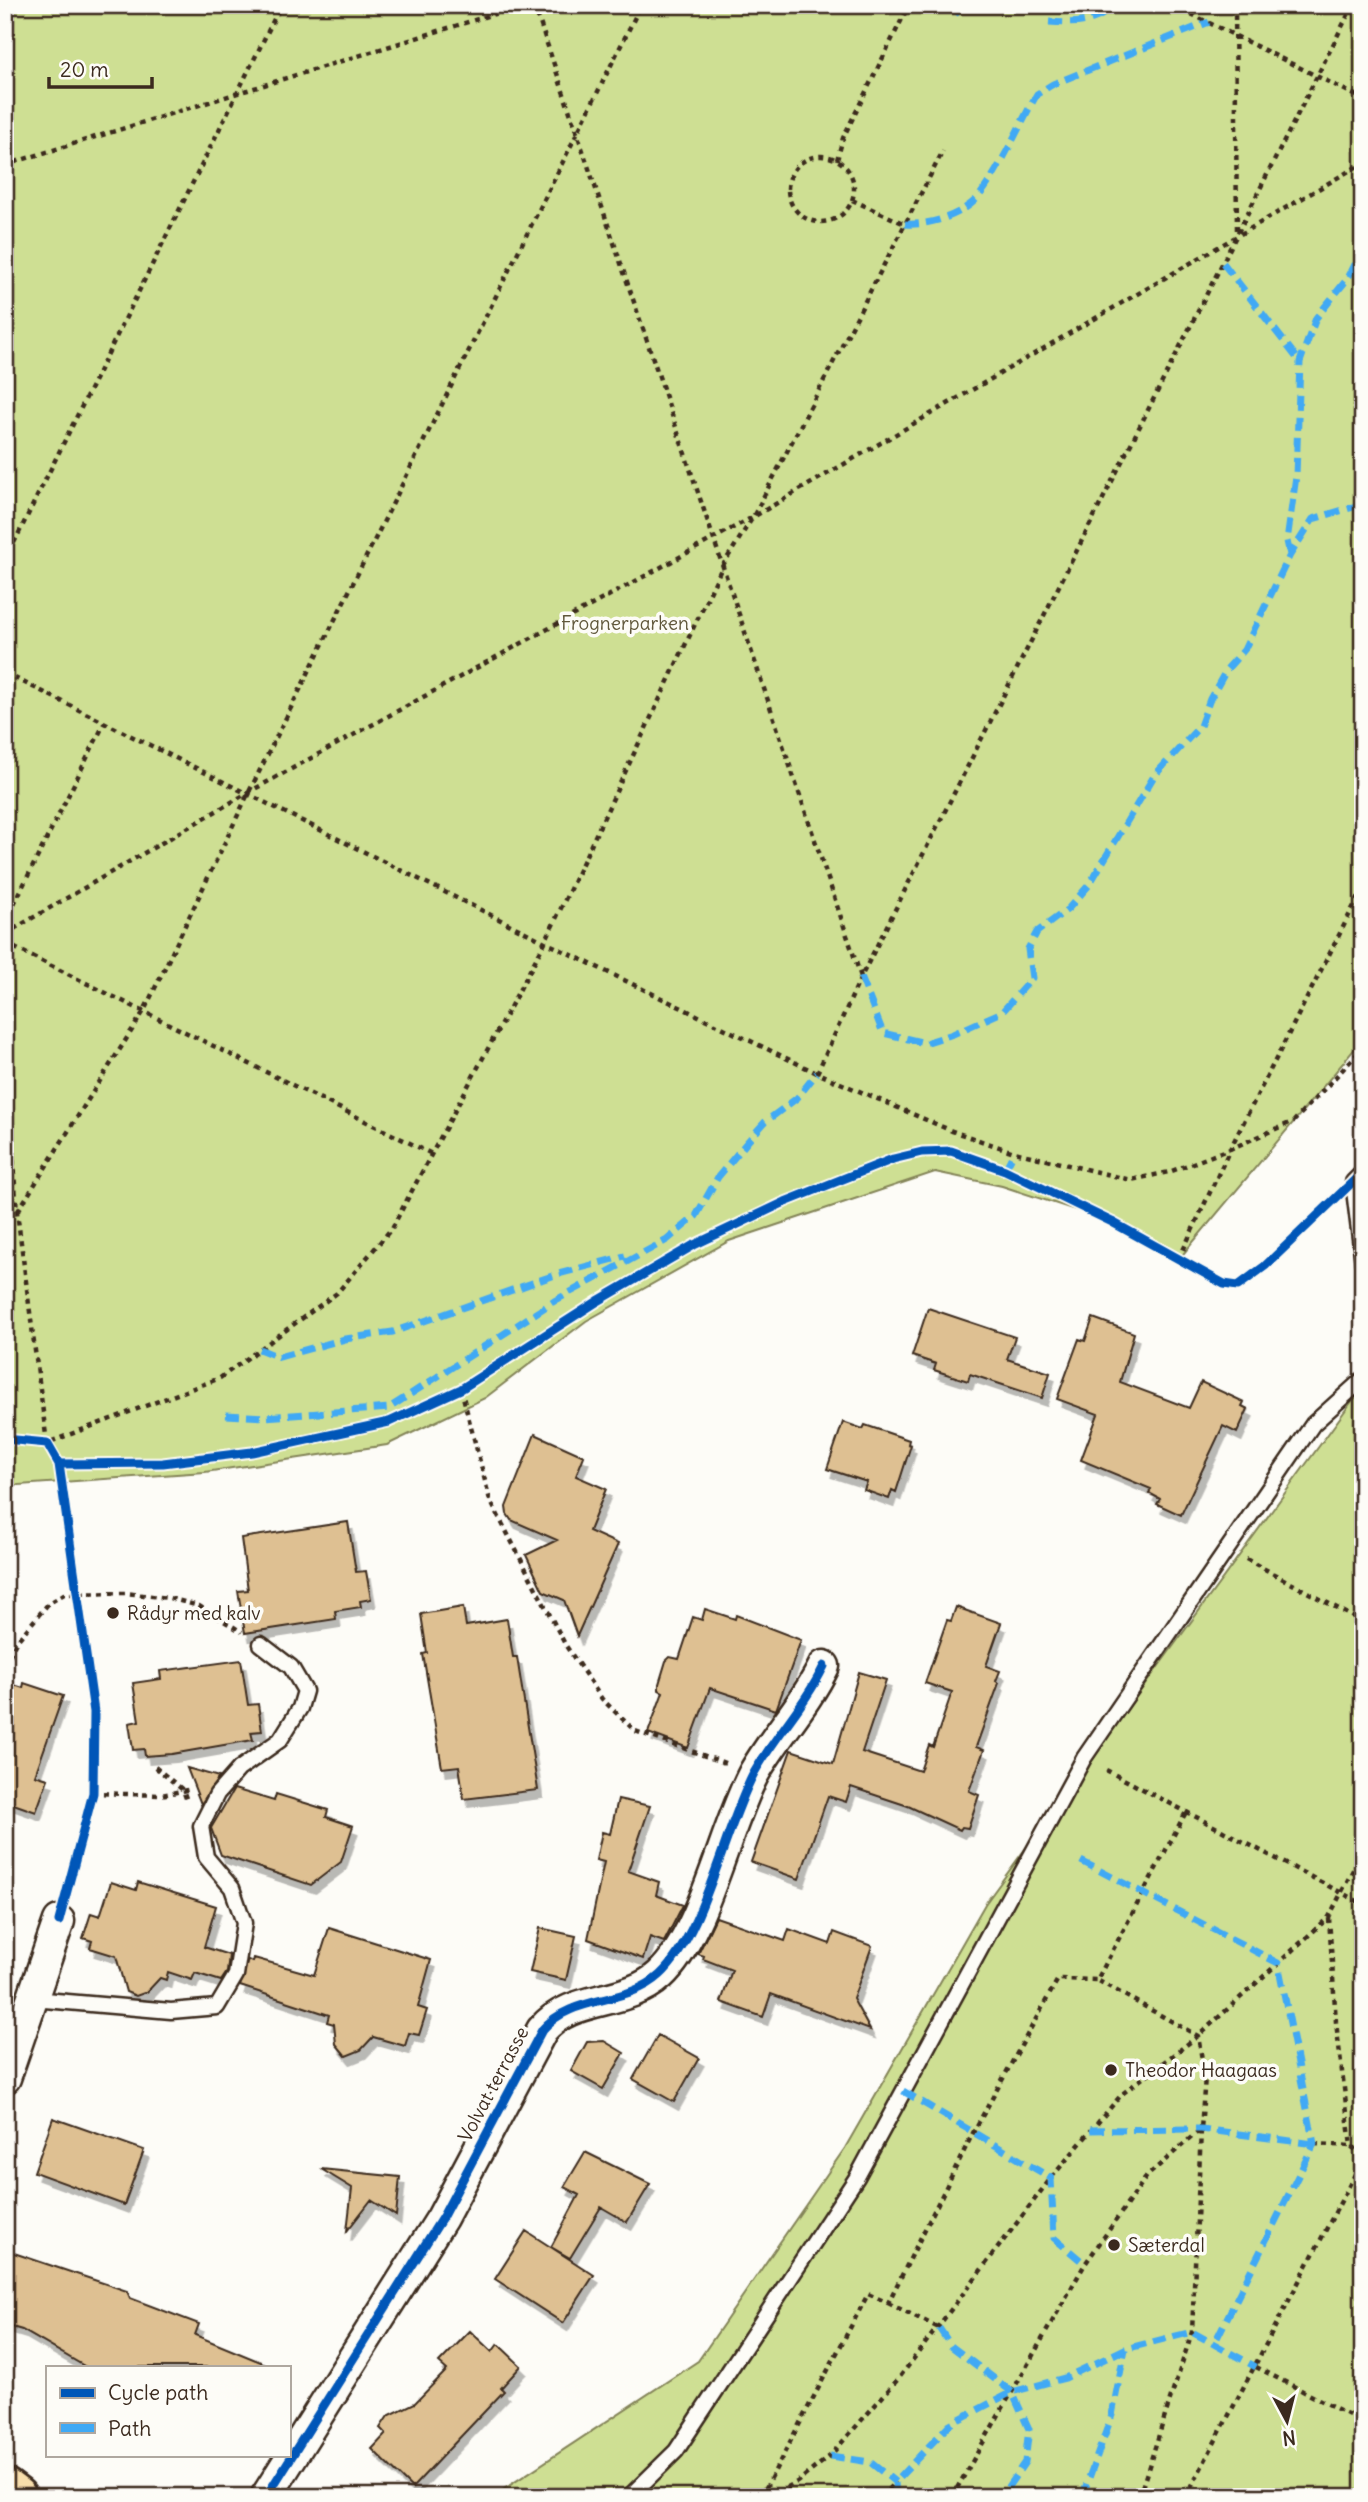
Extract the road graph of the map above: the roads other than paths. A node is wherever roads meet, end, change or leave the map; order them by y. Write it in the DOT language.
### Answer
graph roads {
  1 [pos="1358,1177"];
  2 [pos="1363,1263"];
  3 [pos="1363,1379"];
  4 [pos="261,1644"];
  5 [pos="824,1666"];
  6 [pos="59,1921"];
  7 [pos="33,1999"];
  8 [pos="5,2078"];
  9 [pos="5,2488"];
  10 [pos="16,2497"];
  11 [pos="266,2497"];
  12 [pos="629,2497"];
  1 -- 2 [label="lane"];
  3 -- 12 [label="lane"];
  4 -- 7 [label="lane"];
  5 -- 11 [label="street, Volvat terrasse"];
  6 -- 7 [label="street"];
  7 -- 8 [label="street"];
  9 -- 10 [label="main road"];
}
